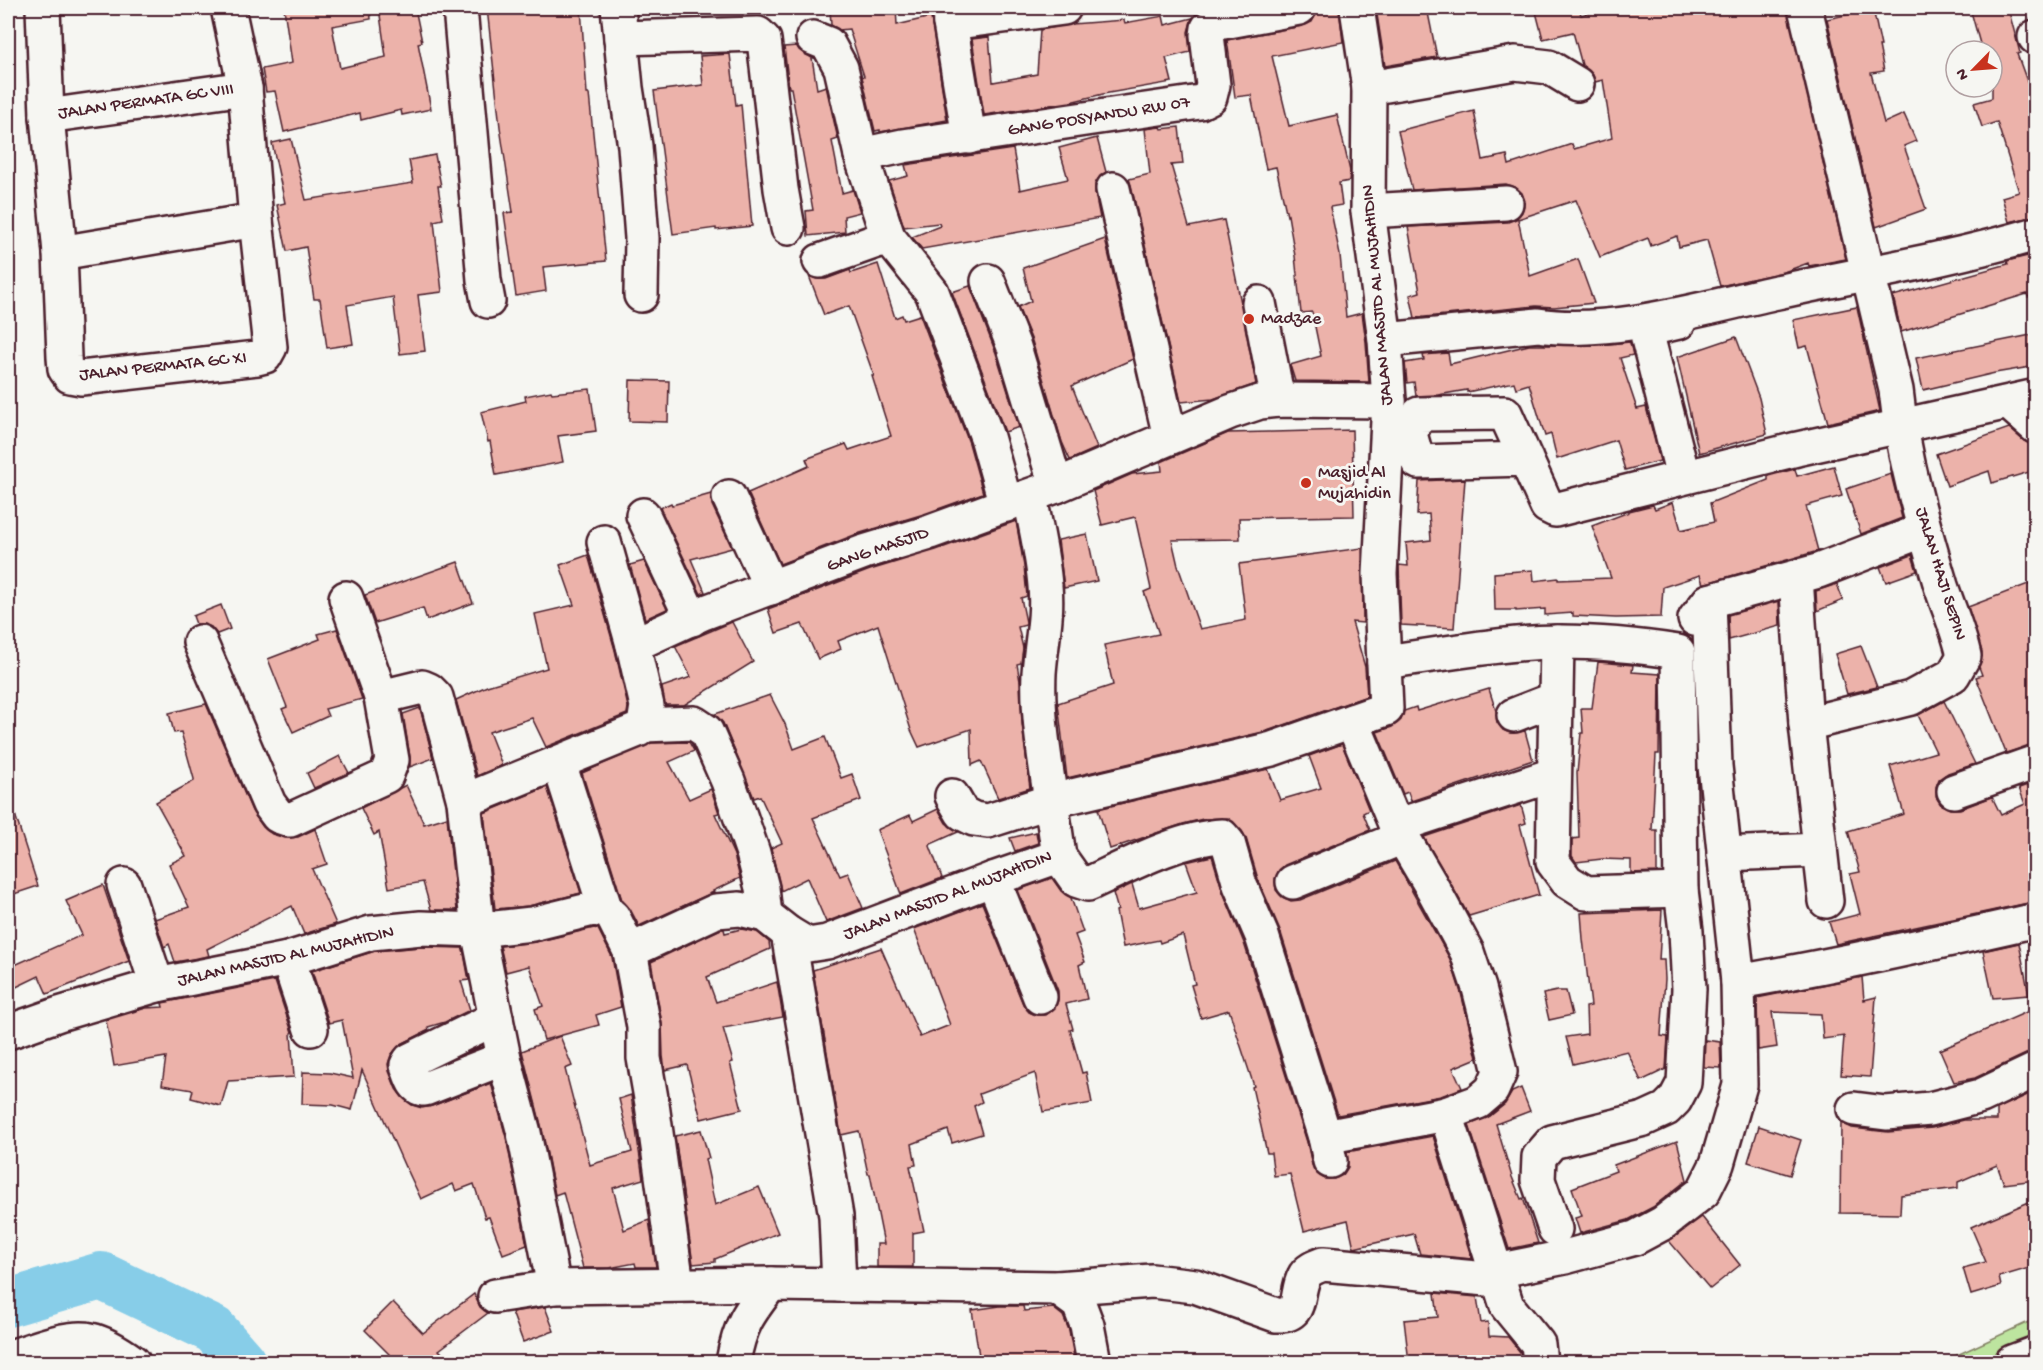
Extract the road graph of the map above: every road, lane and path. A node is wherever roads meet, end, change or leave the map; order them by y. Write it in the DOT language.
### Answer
graph roads {
  1 [pos="43,8"];
  2 [pos="228,8"];
  3 [pos="460,8"];
  4 [pos="1064,8"];
  5 [pos="1299,8"];
  6 [pos="1357,8"];
  7 [pos="1805,8"];
  8 [pos="950,15"];
  9 [pos="620,22"];
  10 [pos="813,38"];
  11 [pos="1577,84"];
  12 [pos="245,88"];
  13 [pos="1369,88"];
  14 [pos="47,116"];
  15 [pos="969,137"];
  16 [pos="861,155"];
  17 [pos="1113,189"];
  18 [pos="1506,203"];
  19 [pos="1368,211"];
  20 [pos="256,220"];
  21 [pos="788,228"];
  22 [pos="2036,234"];
  23 [pos="888,237"];
  24 [pos="60,253"];
  25 [pos="820,261"];
  26 [pos="1870,278"];
  27 [pos="988,281"];
  28 [pos="641,295"];
  29 [pos="488,301"];
  30 [pos="1259,303"];
  31 [pos="1385,340"];
  32 [pos="2022,399"];
  33 [pos="1278,400"];
  34 [pos="1389,401"];
  35 [pos="1900,424"];
  36 [pos="2036,428"];
  37 [pos="1170,437"];
  38 [pos="1526,459"];
  39 [pos="1683,476"];
  40 [pos="1031,496"];
  41 [pos="729,497"];
  42 [pos="643,515"];
  43 [pos="1924,530"];
  44 [pos="604,542"];
  45 [pos="1796,578"];
  46 [pos="771,588"];
  47 [pos="346,598"];
  48 [pos="1708,601"];
  49 [pos="692,619"];
  50 [pos="200,642"];
  51 [pos="1557,642"];
  52 [pos="633,645"];
  53 [pos="1678,652"];
  54 [pos="1384,662"];
  55 [pos="381,697"];
  56 [pos="1555,699"];
  57 [pos="1514,714"];
  58 [pos="1352,721"];
  59 [pos="1806,724"];
  60 [pos="644,725"];
  61 [pos="2036,762"];
  62 [pos="559,763"];
  63 [pos="1554,775"];
  64 [pos="1954,791"];
  65 [pos="952,796"];
  66 [pos="464,801"];
  67 [pos="1051,801"];
  68 [pos="1399,831"];
  69 [pos="1820,850"];
  70 [pos="1724,854"];
  71 [pos="1059,856"];
  72 [pos="993,879"];
  73 [pos="1293,882"];
  74 [pos="124,885"];
  75 [pos="1681,890"];
  76 [pos="1826,901"];
  77 [pos="606,911"];
  78 [pos="777,924"];
  79 [pos="2034,924"];
  80 [pos="478,930"];
  81 [pos="630,951"];
  82 [pos="288,959"];
  83 [pos="1738,982"];
  84 [pos="157,985"];
  85 [pos="1040,997"];
  86 [pos="496,1018"];
  87 [pos="310,1029"];
  88 [pos="8,1032"];
  89 [pos="504,1058"];
  90 [pos="2036,1070"];
  91 [pos="1854,1109"];
  92 [pos="1446,1114"];
  93 [pos="1555,1229"];
  94 [pos="1497,1276"];
  95 [pos="677,1284"];
  96 [pos="771,1284"];
  97 [pos="839,1285"];
  98 [pos="554,1287"];
  99 [pos="1057,1288"];
  100 [pos="495,1296"];
  101 [pos="2036,1353"];
  102 [pos="8,1358"];
  103 [pos="133,1362"];
  104 [pos="733,1362"];
  105 [pos="1094,1362"];
  106 [pos="1540,1362"];
  107 [pos="2012,1362"];
  1 -- 14 [label="street"];
  2 -- 12 [label="street"];
  3 -- 29 [label="street"];
  4 -- 8 [label="street"];
  5 -- 15 [label="street, GANG POSYANDU RW 07"];
  6 -- 13 [label="street, JALAN MASJID AL MUJAHIDIN"];
  7 -- 26 [label="street, JALAN HAJI SEPIN"];
  8 -- 15 [label="street"];
  9 -- 21 [label="street"];
  9 -- 28 [label="street"];
  10 -- 16 [label="street"];
  11 -- 13 [label="street"];
  12 -- 14 [label="street, JALAN PERMATA GC VIII"];
  12 -- 20 [label="street"];
  13 -- 19 [label="street, JALAN MASJID AL MUJAHIDIN"];
  14 -- 24 [label="street"];
  15 -- 16 [label="street, GANG POSYANDU RW 07"];
  16 -- 23 [label="street"];
  17 -- 37 [label="street"];
  18 -- 19 [label="street"];
  19 -- 31 [label="street, JALAN MASJID AL MUJAHIDIN"];
  20 -- 24 [label="street"];
  20 -- 24 [label="street, JALAN PERMATA GC XI"];
  22 -- 26 [label="street"];
  23 -- 25 [label="street"];
  23 -- 40 [label="street"];
  26 -- 31 [label="street"];
  26 -- 35 [label="street, JALAN HAJI SEPIN"];
  26 -- 39 [label="street"];
  27 -- 40 [label="street"];
  30 -- 33 [label="street"];
  31 -- 34 [label="street, JALAN MASJID AL MUJAHIDIN"];
  32 -- 35 [label="street"];
  32 -- 36 [label="street"];
  33 -- 34 [label="street, GANG MASJID"];
  33 -- 37 [label="street, GANG MASJID"];
  34 -- 54 [label="street, JALAN MASJID AL MUJAHIDIN"];
  35 -- 39 [label="street"];
  35 -- 43 [label="street, JALAN HAJI SEPIN"];
  37 -- 40 [label="street, GANG MASJID"];
  38 -- 39 [label="street"];
  40 -- 46 [label="street, GANG MASJID"];
  40 -- 67 [label="street"];
  41 -- 46 [label="street"];
  42 -- 49 [label="street"];
  43 -- 45 [label="street"];
  43 -- 59 [label="street, JALAN HAJI SEPIN"];
  44 -- 52 [label="street"];
  45 -- 48 [label="street"];
  45 -- 59 [label="street"];
  46 -- 49 [label="street, GANG MASJID"];
  47 -- 55 [label="street"];
  48 -- 53 [label="street"];
  48 -- 70 [label="street"];
  49 -- 52 [label="street, GANG MASJID"];
  50 -- 55 [label="street"];
  51 -- 53 [label="street"];
  51 -- 54 [label="street"];
  51 -- 56 [label="street"];
  52 -- 60 [label="street"];
  53 -- 75 [label="street"];
  54 -- 58 [label="street, JALAN MASJID AL MUJAHIDIN"];
  55 -- 66 [label="street"];
  56 -- 57 [label="street"];
  56 -- 63 [label="street"];
  58 -- 67 [label="street, JALAN MASJID AL MUJAHIDIN"];
  58 -- 68 [label="street"];
  59 -- 69 [label="street"];
  60 -- 62 [label="street"];
  60 -- 78 [label="street"];
  61 -- 64 [label="street"];
  62 -- 66 [label="street"];
  62 -- 77 [label="street"];
  63 -- 68 [label="street"];
  63 -- 75 [label="street"];
  65 -- 67 [label="street"];
  66 -- 80 [label="street"];
  67 -- 71 [label="street, JALAN MASJID AL MUJAHIDIN"];
  68 -- 73 [label="street"];
  68 -- 92 [label="street"];
  69 -- 70 [label="street"];
  69 -- 76 [label="street"];
  70 -- 83 [label="street"];
  71 -- 72 [label="street, JALAN MASJID AL MUJAHIDIN"];
  71 -- 92 [label="street"];
  72 -- 78 [label="street, JALAN MASJID AL MUJAHIDIN"];
  72 -- 85 [label="street"];
  74 -- 84 [label="street"];
  75 -- 93 [label="street"];
  77 -- 80 [label="street, JALAN MASJID AL MUJAHIDIN"];
  77 -- 81 [label="street"];
  78 -- 81 [label="street, JALAN MASJID AL MUJAHIDIN"];
  78 -- 97 [label="street"];
  79 -- 83 [label="street"];
  80 -- 82 [label="street, JALAN MASJID AL MUJAHIDIN"];
  80 -- 86 [label="street"];
  81 -- 95 [label="street"];
  82 -- 84 [label="street, JALAN MASJID AL MUJAHIDIN"];
  82 -- 87 [label="street"];
  83 -- 94 [label="street"];
  84 -- 88 [label="street, JALAN MASJID AL MUJAHIDIN"];
  86 -- 89 [label="street"];
  86 -- 89 [label="street"];
  89 -- 98 [label="street"];
  90 -- 91 [label="street"];
  92 -- 94 [label="street"];
  94 -- 99 [label="street"];
  94 -- 106 [label="street"];
  95 -- 96 [label="street"];
  95 -- 98 [label="street"];
  96 -- 97 [label="street"];
  96 -- 104 [label="street"];
  97 -- 99 [label="street"];
  98 -- 100 [label="street"];
  99 -- 105 [label="street"];
  101 -- 107 [label="street"];
  102 -- 103 [label="street"];
}
